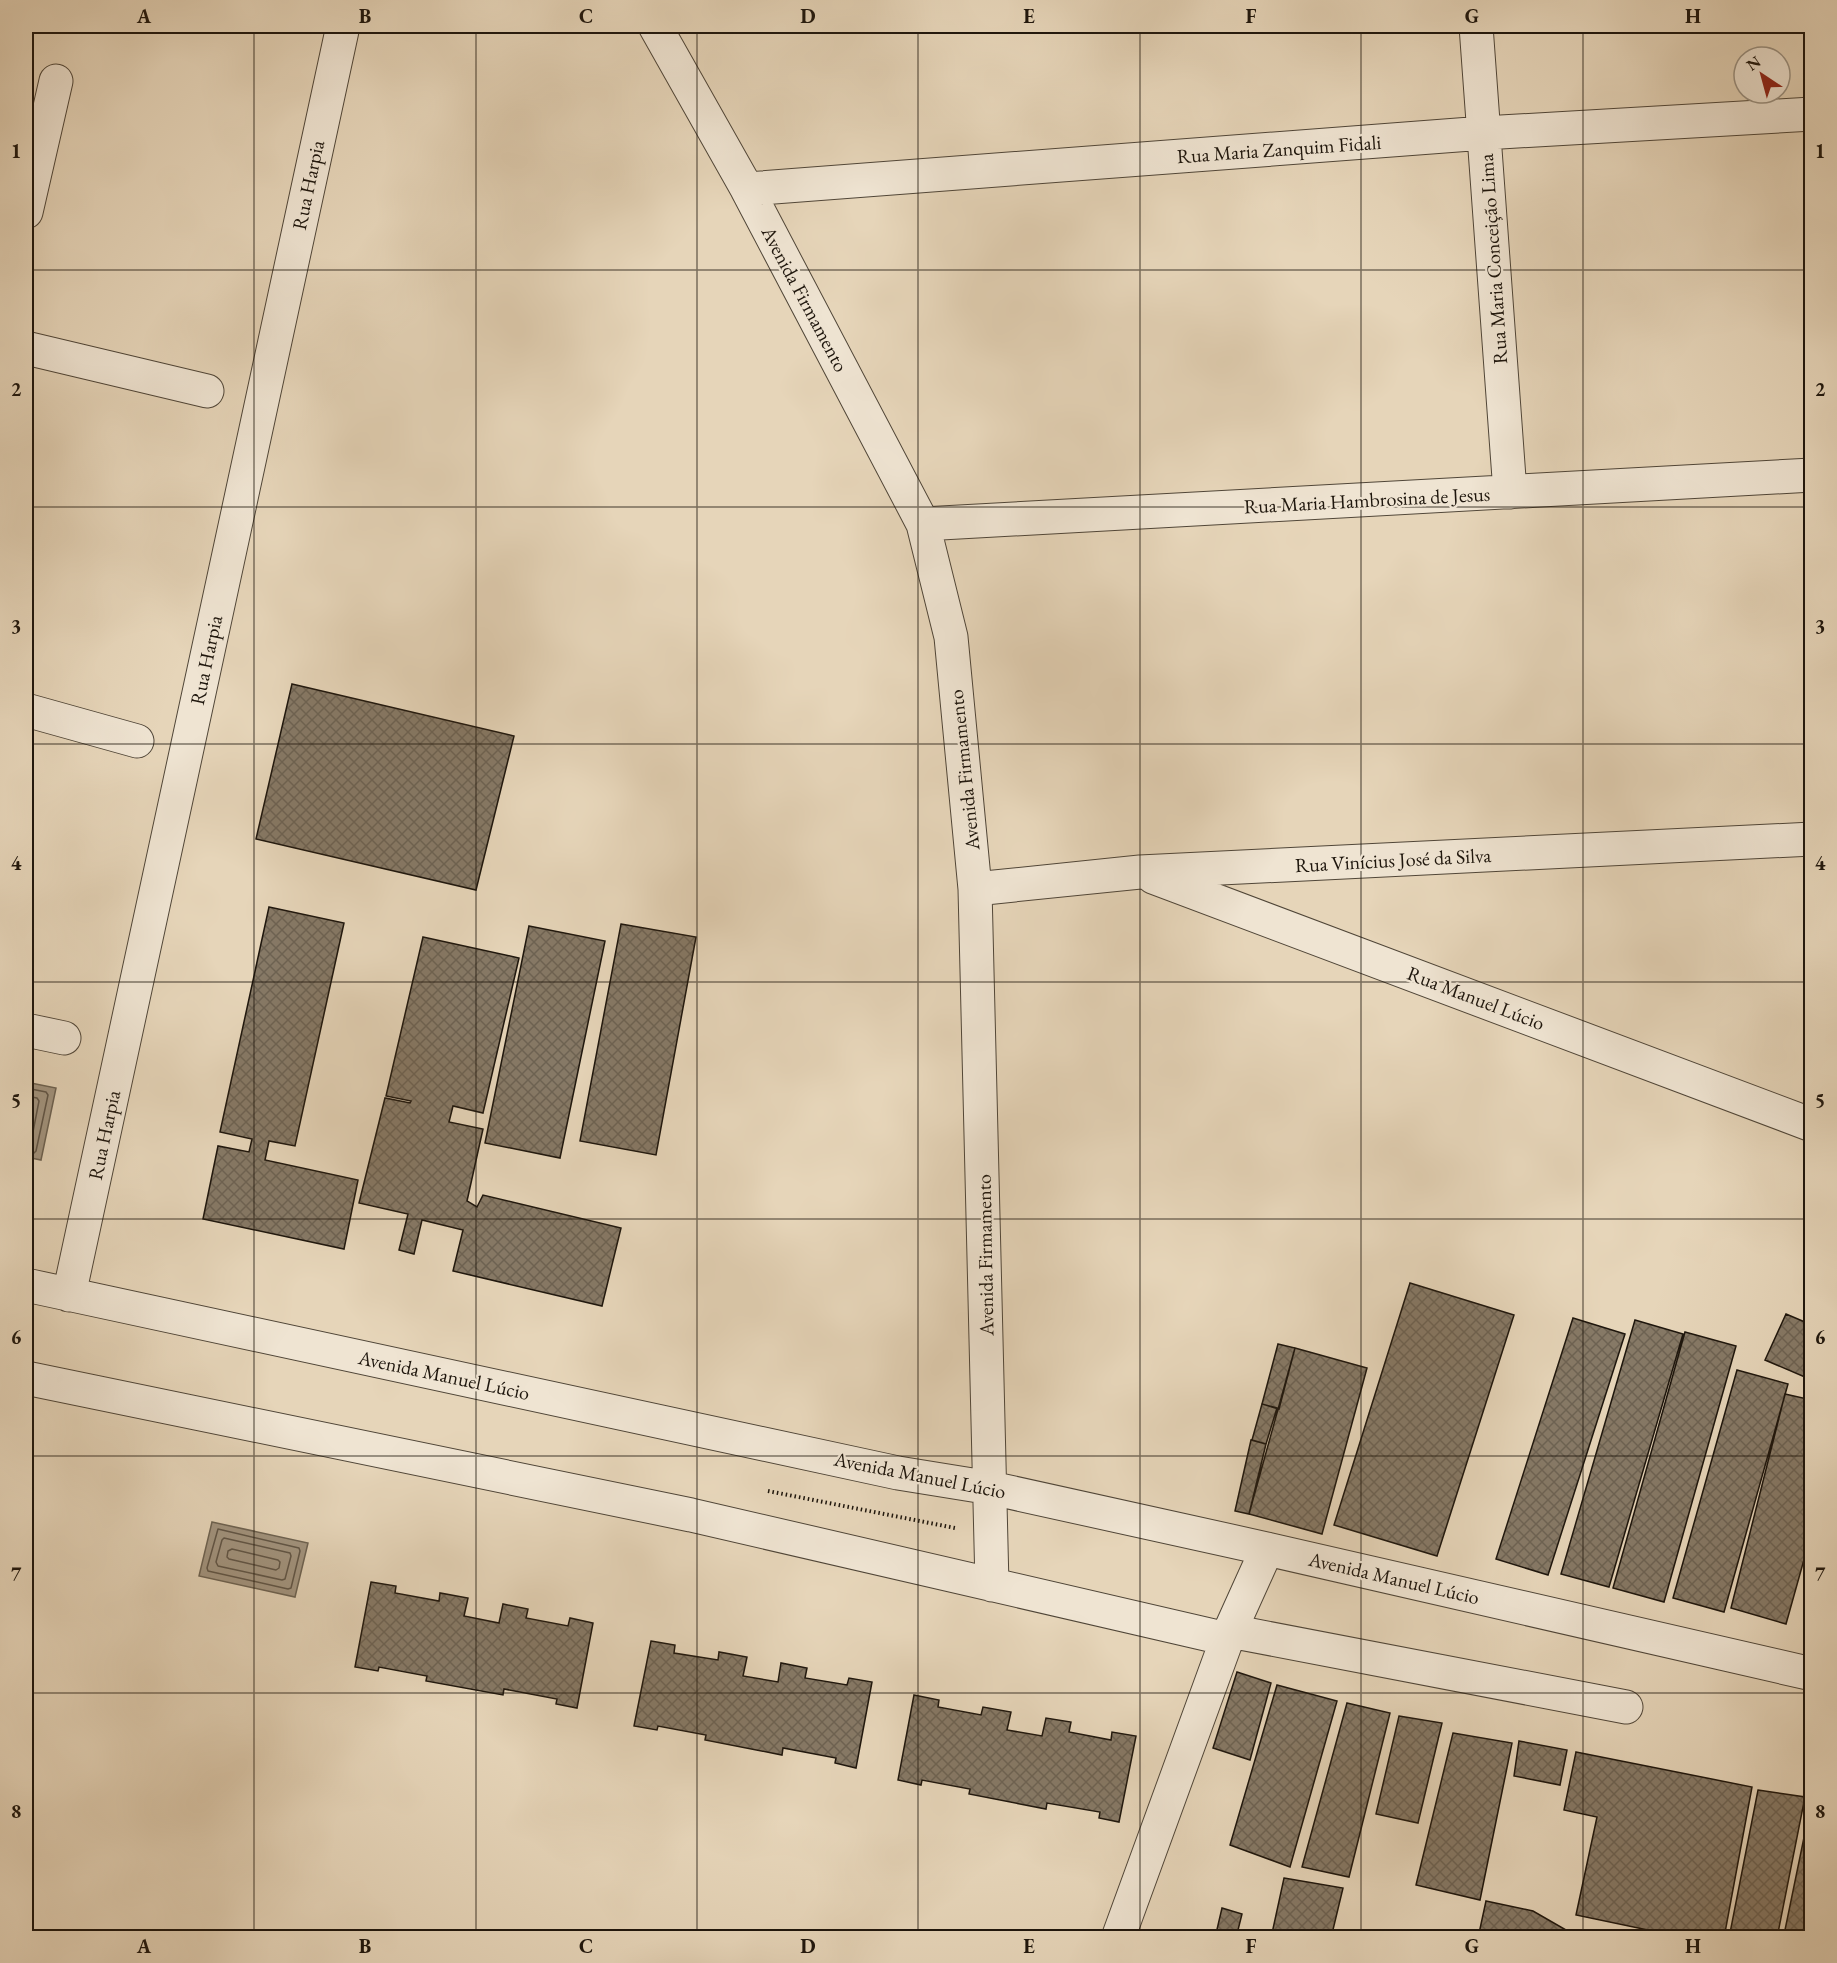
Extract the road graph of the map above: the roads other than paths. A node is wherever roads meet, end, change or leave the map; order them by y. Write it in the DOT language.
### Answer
graph roads {
  1 [pos="343,26"];
  2 [pos="655,26"];
  3 [pos="1476,26"];
  4 [pos="56,81"];
  5 [pos="1812,114"];
  6 [pos="1484,133"];
  7 [pos="747,189"];
  8 [pos="26,212"];
  9 [pos="26,348"];
  10 [pos="207,391"];
  11 [pos="1812,475"];
  12 [pos="1510,492"];
  13 [pos="923,524"];
  14 [pos="26,710"];
  15 [pos="137,741"];
  16 [pos="1812,839"];
  17 [pos="1140,872"];
  18 [pos="975,889"];
  19 [pos="26,1030"];
  20 [pos="64,1038"];
  21 [pos="1812,1125"];
  22 [pos="26,1285"];
  23 [pos="69,1294"];
  24 [pos="26,1378"];
  25 [pos="991,1488"];
  26 [pos="1267,1549"];
  27 [pos="992,1585"];
  28 [pos="1229,1635"];
  29 [pos="1812,1674"];
  30 [pos="1626,1707"];
  31 [pos="1118,1938"];
  1 -- 23 [label="street, Rua Harpia"];
  2 -- 7 [label="street, Avenida Firmamento"];
  3 -- 6 [label="street, Rua Maria Conceição Lima"];
  4 -- 8 [label="street"];
  5 -- 6 [label="street, Rua Maria Zanquim Fidali"];
  6 -- 7 [label="street, Rua Maria Zanquim Fidali"];
  6 -- 12 [label="street, Rua Maria Conceição Lima"];
  7 -- 13 [label="street, Avenida Firmamento"];
  9 -- 10 [label="street"];
  11 -- 12 [label="street, Rua Maria Hambrosina de Jesus"];
  12 -- 13 [label="street, Rua Maria Hambrosina de Jesus"];
  13 -- 18 [label="street, Avenida Firmamento"];
  14 -- 15 [label="street"];
  16 -- 17 [label="street, Rua Vinícius José da Silva"];
  17 -- 18 [label="street, Rua Vinícius José da Silva"];
  17 -- 21 [label="street, Rua Manuel Lúcio"];
  18 -- 25 [label="street, Avenida Firmamento"];
  19 -- 20 [label="street"];
  22 -- 23 [label="street, Avenida Manuel Lúcio"];
  23 -- 25 [label="street, Avenida Manuel Lúcio"];
  24 -- 27 [label="street"];
  25 -- 26 [label="street, Avenida Manuel Lúcio"];
  25 -- 27 [label="street, Avenida Firmamento"];
  26 -- 28 [label="street"];
  26 -- 29 [label="street, Avenida Manuel Lúcio"];
  27 -- 28 [label="street"];
  28 -- 30 [label="street"];
  28 -- 31 [label="street"];
}
